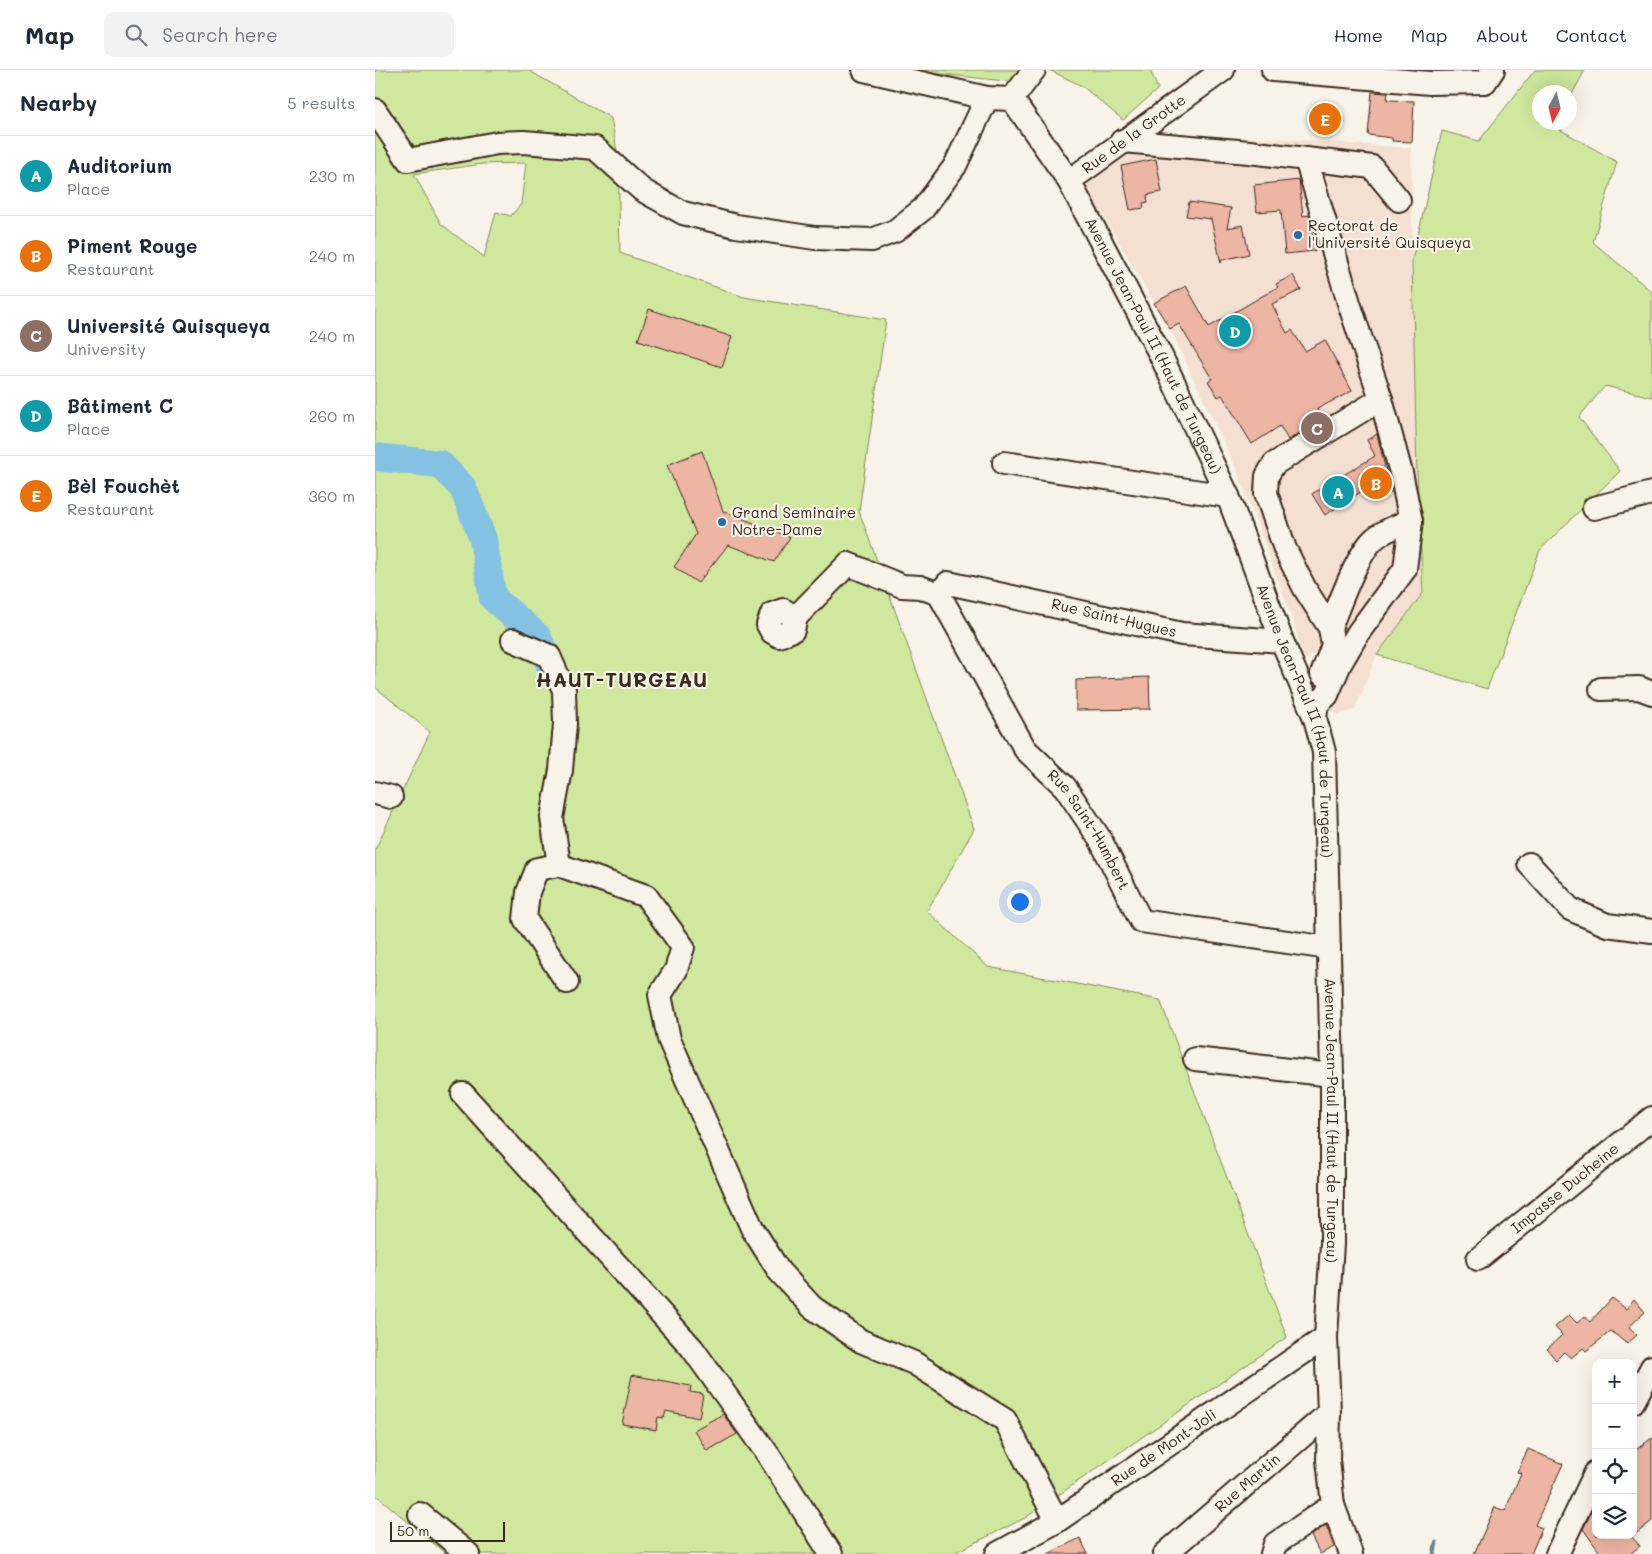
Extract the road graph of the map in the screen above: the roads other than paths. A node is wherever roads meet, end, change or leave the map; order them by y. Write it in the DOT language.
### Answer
graph roads {
  1 [pos="864,70"];
  2 [pos="1034,70"];
  3 [pos="1223,70"];
  4 [pos="1273,70"];
  5 [pos="1493,70"];
  6 [pos="987,98"];
  7 [pos="1011,99"];
  8 [pos="375,110"];
  9 [pos="1121,141"];
  10 [pos="1306,159"];
  11 [pos="1069,181"];
  12 [pos="1399,200"];
  13 [pos="1381,399"];
  14 [pos="1004,463"];
  15 [pos="1652,493"];
  16 [pos="1228,496"];
  17 [pos="1594,508"];
  18 [pos="1411,521"];
  19 [pos="944,589"];
  20 [pos="796,617"];
  21 [pos="1330,628"];
  22 [pos="513,640"];
  23 [pos="1282,641"];
  24 [pos="1601,690"];
  25 [pos="1652,693"];
  26 [pos="1319,706"];
  27 [pos="1529,864"];
  28 [pos="559,865"];
  29 [pos="1652,931"];
  30 [pos="1329,948"];
  31 [pos="567,982"];
  32 [pos="1195,1059"];
  33 [pos="1332,1075"];
  34 [pos="463,1094"];
  35 [pos="1652,1118"];
  36 [pos="1478,1259"];
  37 [pos="1326,1337"];
  38 [pos="1652,1366"];
  39 [pos="1637,1394"];
  40 [pos="1329,1413"];
  41 [pos="1592,1480"];
  42 [pos="1333,1505"];
  43 [pos="420,1514"];
  44 [pos="1057,1521"];
  45 [pos="469,1554"];
  46 [pos="831,1554"];
  47 [pos="997,1554"];
  48 [pos="1165,1554"];
  49 [pos="1272,1554"];
  50 [pos="1351,1554"];
  51 [pos="1557,1554"];
  1 -- 6 [label="street"];
  2 -- 7 [label="street"];
  3 -- 9 [label="street, Rue de la Grotte"];
  4 -- 5 [label="street"];
  6 -- 7 [label="street"];
  6 -- 8 [label="street"];
  7 -- 11 [label="street, Avenue Jean-Paul II (Haut de Turgeau)"];
  9 -- 10 [label="street"];
  9 -- 11 [label="street, Rue de la Grotte"];
  10 -- 12 [label="street"];
  10 -- 13 [label="street"];
  11 -- 16 [label="street, Avenue Jean-Paul II (Haut de Turgeau)"];
  13 -- 18 [label="street"];
  13 -- 21 [label="street"];
  14 -- 16 [label="street"];
  15 -- 17 [label="street"];
  16 -- 23 [label="street, Avenue Jean-Paul II (Haut de Turgeau)"];
  18 -- 21 [label="street"];
  18 -- 26 [label="street"];
  19 -- 20 [label="street, Rue Saint-Hugues"];
  19 -- 23 [label="street, Rue Saint-Hugues"];
  19 -- 30 [label="street, Rue Saint-Humbert"];
  21 -- 26 [label="street"];
  22 -- 28 [label="street"];
  23 -- 26 [label="street, Avenue Jean-Paul II (Haut de Turgeau)"];
  24 -- 25 [label="street"];
  26 -- 30 [label="street, Avenue Jean-Paul II (Haut de Turgeau)"];
  27 -- 29 [label="street"];
  28 -- 31 [label="street"];
  28 -- 44 [label="street"];
  30 -- 33 [label="street, Avenue Jean-Paul II (Haut de Turgeau)"];
  32 -- 33 [label="street"];
  33 -- 37 [label="street, Avenue Jean-Paul II (Haut de Turgeau)"];
  34 -- 46 [label="street"];
  35 -- 36 [label="street, Impasse Ducheine"];
  37 -- 40 [label="street, Avenue Jean-Paul II (Haut de Turgeau)"];
  37 -- 44 [label="street, Rue de Mont-Joli"];
  38 -- 39 [label="street"];
  40 -- 42 [label="street, Avenue Jean-Paul II (Haut de Turgeau)"];
  40 -- 48 [label="street, Rue Martin"];
  41 -- 51 [label="street"];
  42 -- 49 [label="street"];
  42 -- 50 [label="street, Avenue Jean-Paul II (Haut de Turgeau)"];
  43 -- 45 [label="street"];
  44 -- 47 [label="street, Rue de Mont-Joli"];
}
